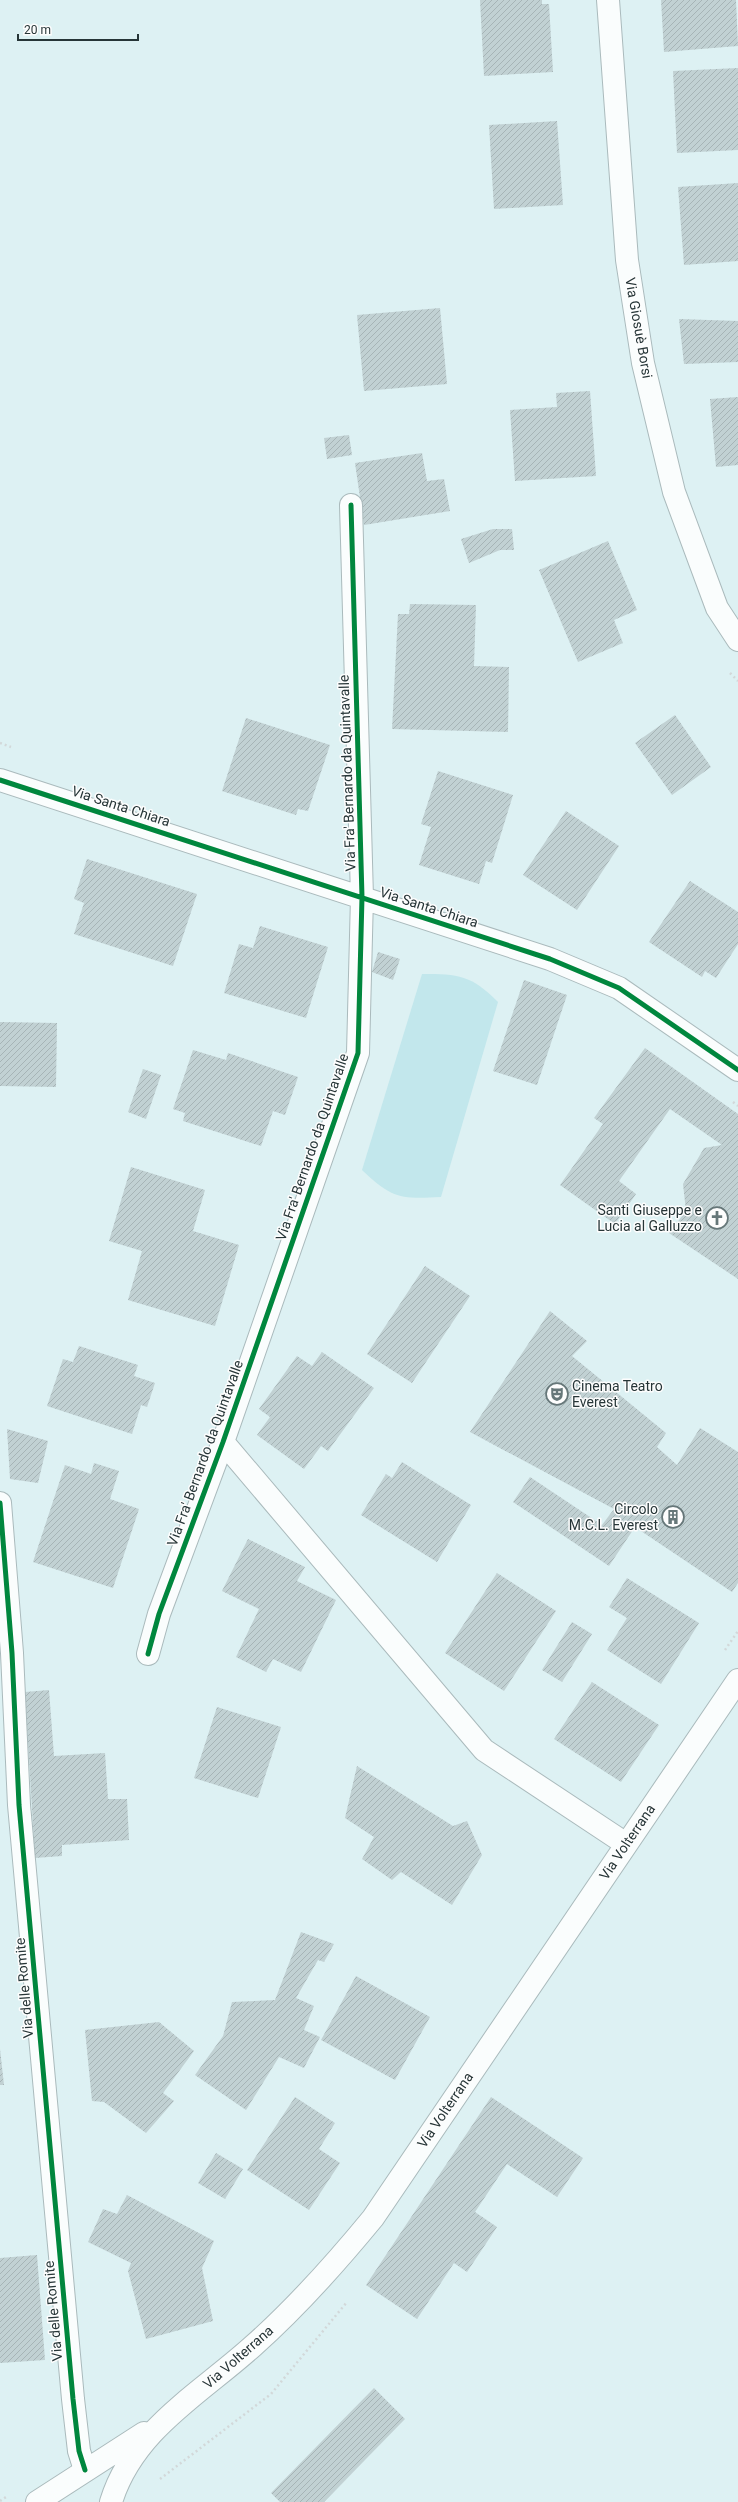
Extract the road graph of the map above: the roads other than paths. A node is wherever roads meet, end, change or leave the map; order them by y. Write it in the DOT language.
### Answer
graph roads {
  1 [pos="608,0"];
  2 [pos="351,505"];
  3 [pos="738,640"];
  4 [pos="0,780"];
  5 [pos="362,897"];
  6 [pos="738,1070"];
  7 [pos="223,1442"];
  8 [pos="0,1503"];
  9 [pos="148,1654"];
  10 [pos="738,1680"];
  11 [pos="626,1844"];
  12 [pos="157,2425"];
  13 [pos="85,2470"];
  14 [pos="37,2502"];
  15 [pos="69,2502"];
  16 [pos="111,2502"];
  1 -- 3 [label="street, Via Giosuè Borsi"];
  2 -- 5 [label="street, Via Fra' Bernardo da Quintavalle"];
  4 -- 5 [label="street, Via Santa Chiara"];
  5 -- 6 [label="street, Via Santa Chiara"];
  5 -- 7 [label="street, Via Fra' Bernardo da Quintavalle"];
  7 -- 9 [label="street, Via Fra' Bernardo da Quintavalle"];
  7 -- 11 [label="street, Via Fra' Bernardo da Quintavalle"];
  8 -- 13 [label="street, Via delle Romite"];
  10 -- 11 [label="street, Via Volterrana"];
  11 -- 12 [label="street, Via Volterrana"];
  12 -- 13 [label="street"];
  12 -- 16 [label="street, Via Volterrana"];
  13 -- 14 [label="street"];
  13 -- 15 [label="street"];
}
